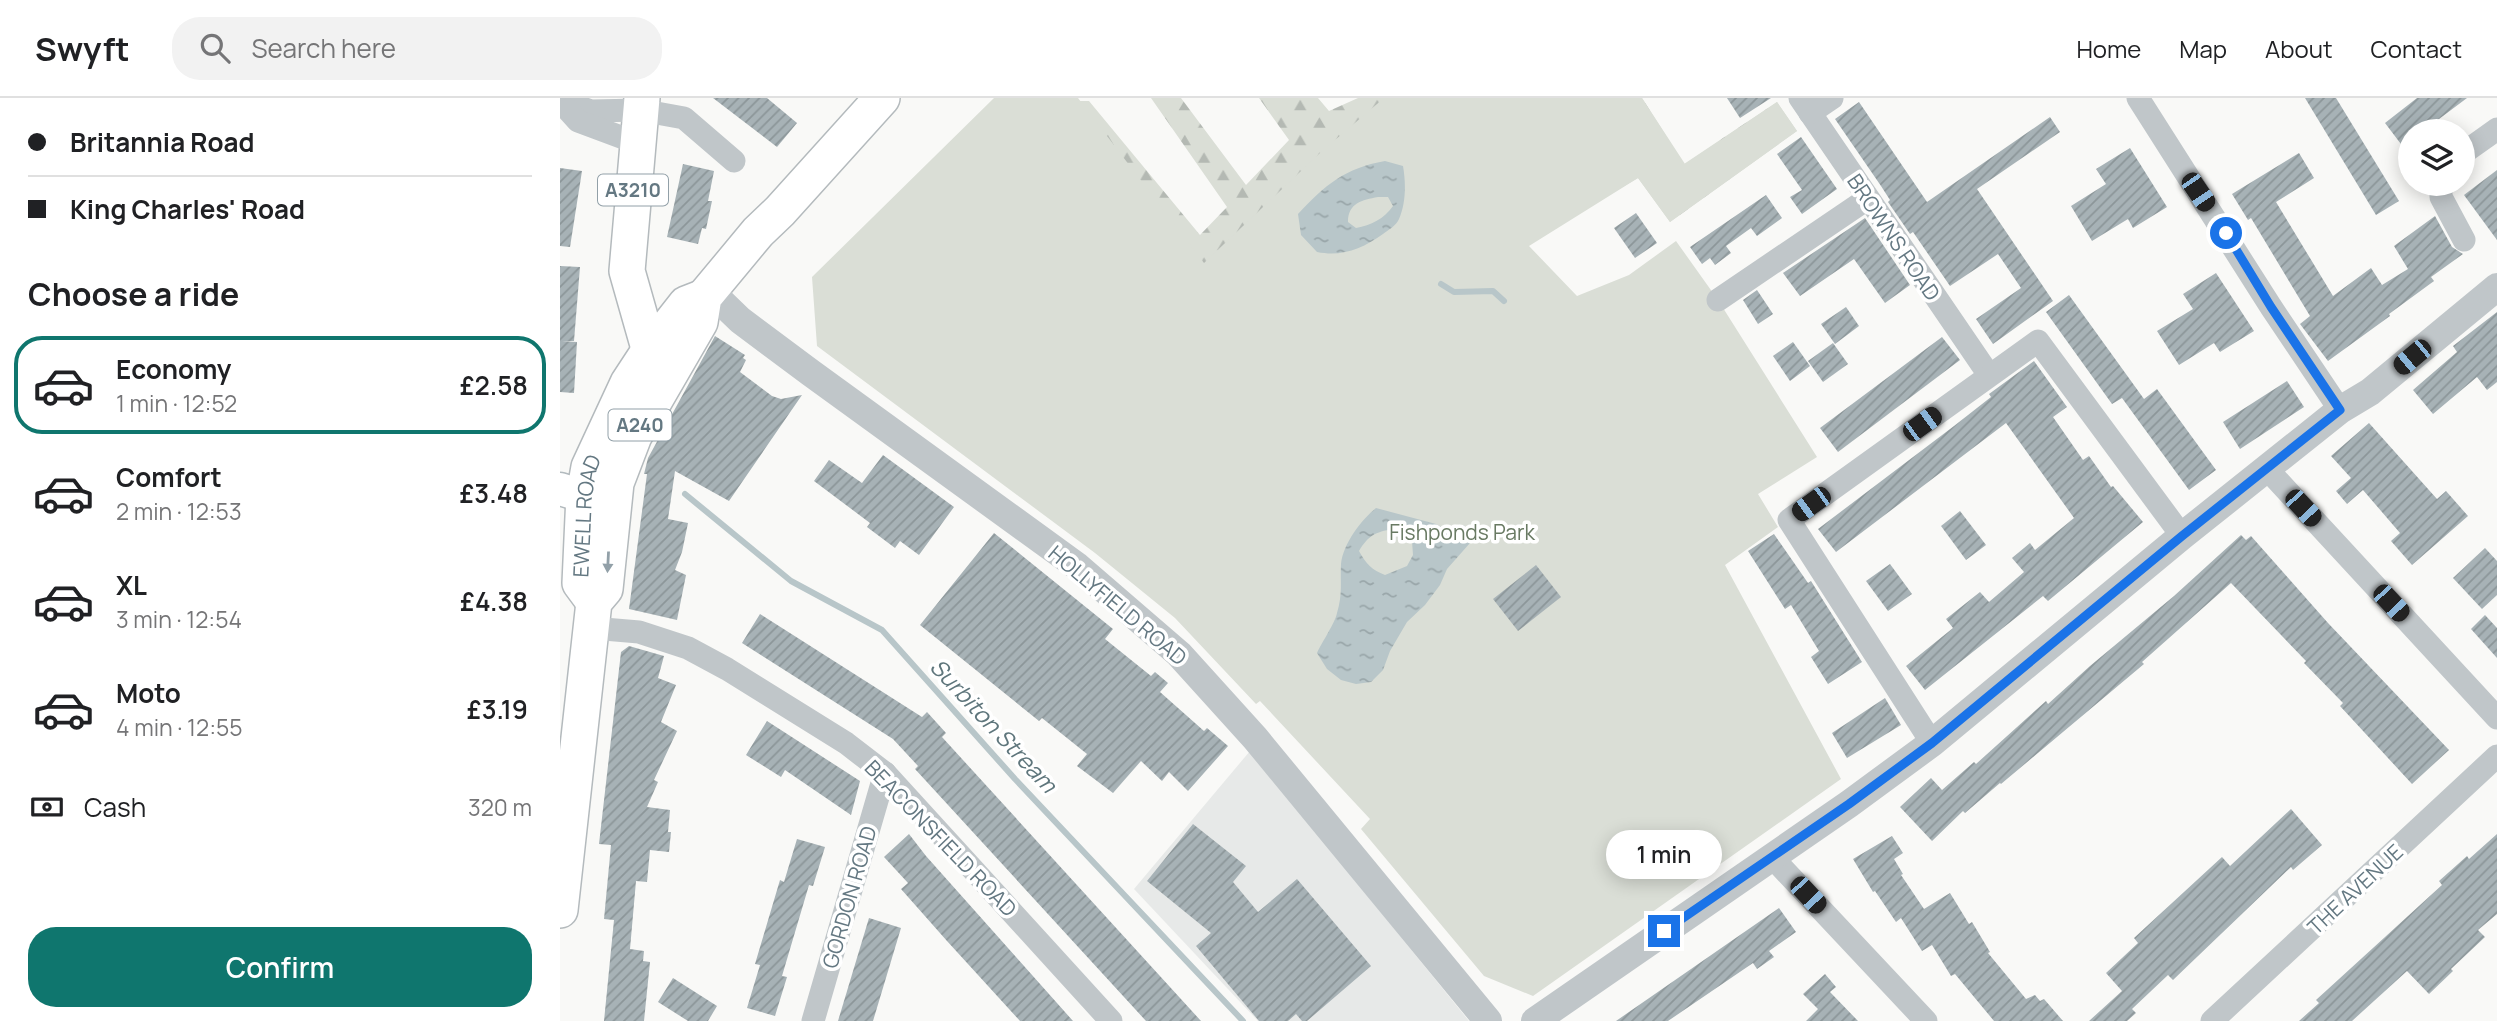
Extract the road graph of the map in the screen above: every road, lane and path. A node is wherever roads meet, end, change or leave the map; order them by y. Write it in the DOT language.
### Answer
graph roads {
  1 [pos="882,98"];
  2 [pos="1832,98"];
  3 [pos="2138,98"];
  4 [pos="560,101"];
  5 [pos="1805,106"];
  6 [pos="640,117"];
  7 [pos="2497,130"];
  8 [pos="2475,145"];
  9 [pos="734,161"];
  10 [pos="2441,196"];
  11 [pos="1867,199"];
  12 [pos="2464,240"];
  13 [pos="2497,287"];
  14 [pos="706,294"];
  15 [pos="1718,300"];
  16 [pos="650,367"];
  17 [pos="1989,375"];
  18 [pos="2340,410"];
  19 [pos="2267,469"];
  20 [pos="585,507"];
  21 [pos="2182,536"];
  22 [pos="593,615"];
  23 [pos="2497,718"];
  24 [pos="1932,743"];
  25 [pos="2497,756"];
  26 [pos="885,773"];
  27 [pos="566,804"];
  28 [pos="1771,856"];
  29 [pos="560,910"];
  30 [pos="813,1021"];
  31 [pos="1111,1021"];
  32 [pos="1488,1021"];
  33 [pos="1535,1021"];
  34 [pos="1926,1021"];
  35 [pos="2212,1021"];
  1 -- 14 [label="main road, EWELL ROAD / A240"];
  2 -- 5 [label="street"];
  3 -- 18 [label="street"];
  4 -- 6 [label="street"];
  4 -- 6 [label="street"];
  5 -- 11 [label="street, BROWNS ROAD"];
  6 -- 9 [label="street"];
  6 -- 16 [label="main road, A3210"];
  7 -- 8 [label="street"];
  10 -- 12 [label="street"];
  11 -- 15 [label="street"];
  11 -- 17 [label="street, BROWNS ROAD"];
  13 -- 18 [label="street"];
  14 -- 16 [label="main road, EWELL ROAD / A240"];
  14 -- 32 [label="street, HOLLYFIELD ROAD"];
  16 -- 20 [label="main road, EWELL ROAD / A240"];
  17 -- 21 [label="street"];
  17 -- 24 [label="street"];
  18 -- 19 [label="street"];
  19 -- 21 [label="street"];
  19 -- 23 [label="street"];
  20 -- 22 [label="main road, EWELL ROAD / A240"];
  21 -- 24 [label="street"];
  22 -- 26 [label="street, BEACONSFIELD ROAD"];
  22 -- 27 [label="main road"];
  24 -- 28 [label="street"];
  25 -- 35 [label="street, THE AVENUE"];
  26 -- 30 [label="street, GORDON ROAD"];
  26 -- 31 [label="street, BEACONSFIELD ROAD"];
  27 -- 29 [label="main road"];
  28 -- 33 [label="street"];
  28 -- 34 [label="street"];
}
